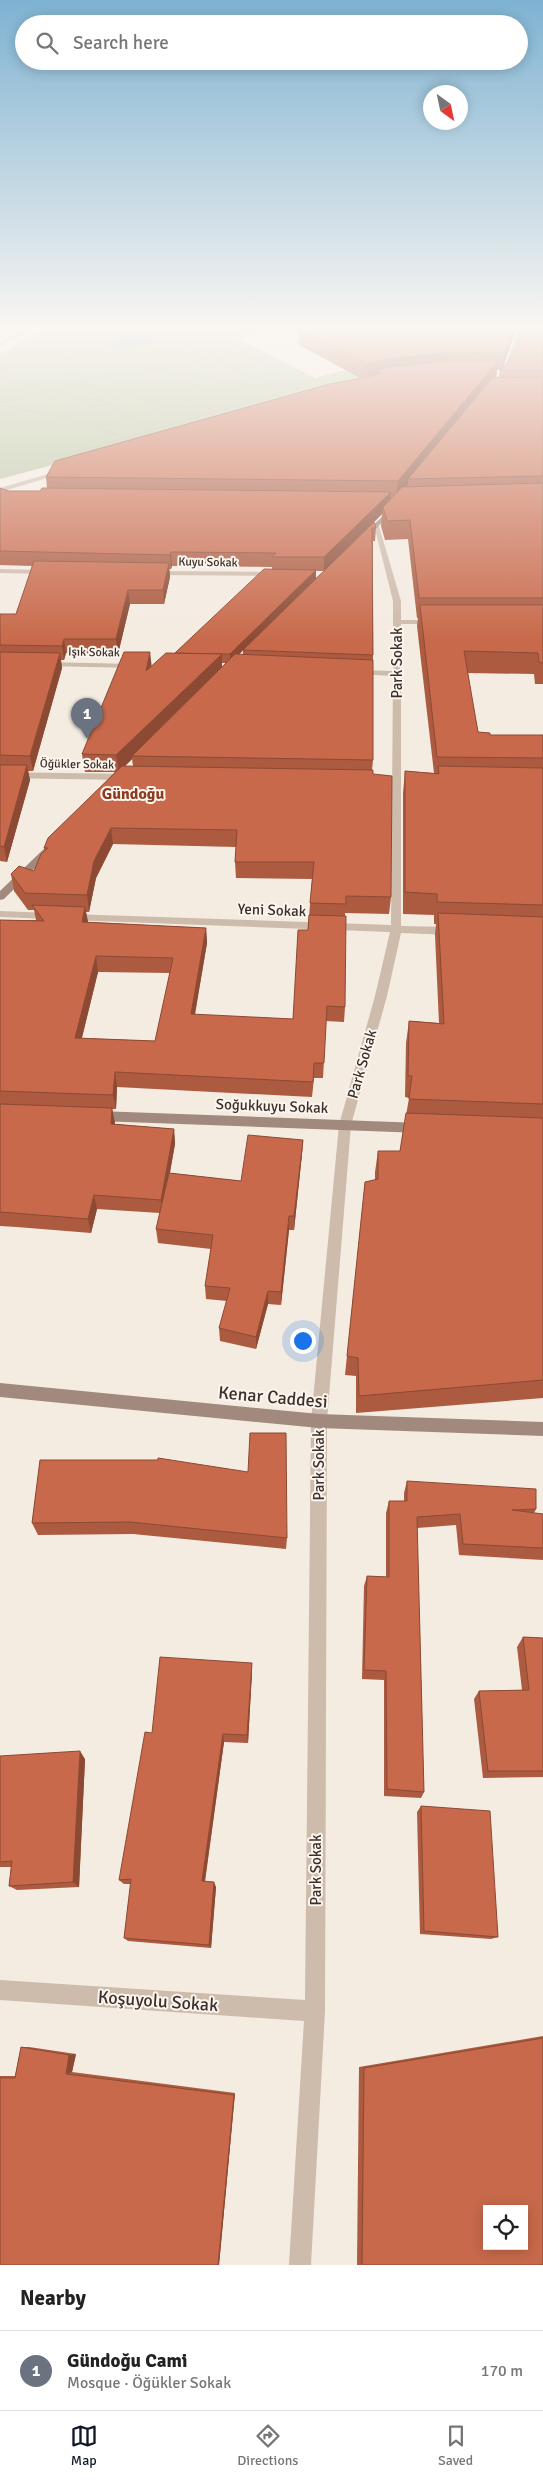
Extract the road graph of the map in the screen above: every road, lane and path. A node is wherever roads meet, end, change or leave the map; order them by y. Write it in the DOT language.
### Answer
graph roads {
  1 [pos="105,430"];
  2 [pos="151,430"];
  3 [pos="125,437"];
  4 [pos="65,455"];
  5 [pos="66,471"];
  6 [pos="0,490"];
  7 [pos="0,497"];
  8 [pos="10,497"];
  9 [pos="389,502"];
  10 [pos="376,526"];
  11 [pos="357,544"];
  12 [pos="0,571"];
  13 [pos="58,572"];
  14 [pos="145,573"];
  15 [pos="288,574"];
  16 [pos="397,622"];
  17 [pos="445,622"];
  18 [pos="39,664"];
  19 [pos="145,666"];
  20 [pos="348,672"];
  21 [pos="396,674"];
  22 [pos="0,775"];
  23 [pos="141,778"];
  24 [pos="61,837"];
  25 [pos="0,897"];
  26 [pos="0,914"];
  27 [pos="396,930"];
  28 [pos="465,931"];
  29 [pos="89,1116"];
  30 [pos="345,1125"];
  31 [pos="434,1128"];
  32 [pos="0,1390"];
  33 [pos="319,1421"];
  34 [pos="543,1429"];
  35 [pos="0,1990"];
  36 [pos="315,2011"];
  37 [pos="300,2265"];
  1 -- 3 [label="path"];
  2 -- 3 [label="path"];
  3 -- 4 [label="path"];
  5 -- 6 [label="street"];
  7 -- 8 [label="street"];
  9 -- 10 [label="street"];
  10 -- 11 [label="street"];
  10 -- 16 [label="street, Park Sokak"];
  12 -- 13 [label="street"];
  14 -- 15 [label="street, Kuyu Sokak"];
  16 -- 17 [label="street"];
  16 -- 21 [label="street, Park Sokak"];
  18 -- 19 [label="street, Işık Sokak"];
  20 -- 21 [label="street"];
  21 -- 27 [label="street, Park Sokak"];
  22 -- 23 [label="street, Öğükler Sokak"];
  24 -- 25 [label="street"];
  26 -- 27 [label="street, Yeni Sokak"];
  27 -- 28 [label="street, Yeni Sokak"];
  27 -- 30 [label="street, Park Sokak"];
  29 -- 30 [label="street, Soğukkuyu Sokak"];
  30 -- 31 [label="street, Soğukkuyu Sokak"];
  30 -- 33 [label="street, Park Sokak"];
  32 -- 33 [label="street, Kenar Caddesi"];
  33 -- 34 [label="street, Kenar Caddesi"];
  33 -- 36 [label="street, Park Sokak"];
  35 -- 36 [label="street, Koşuyolu Sokak"];
  36 -- 37 [label="street, Park Sokak"];
}
